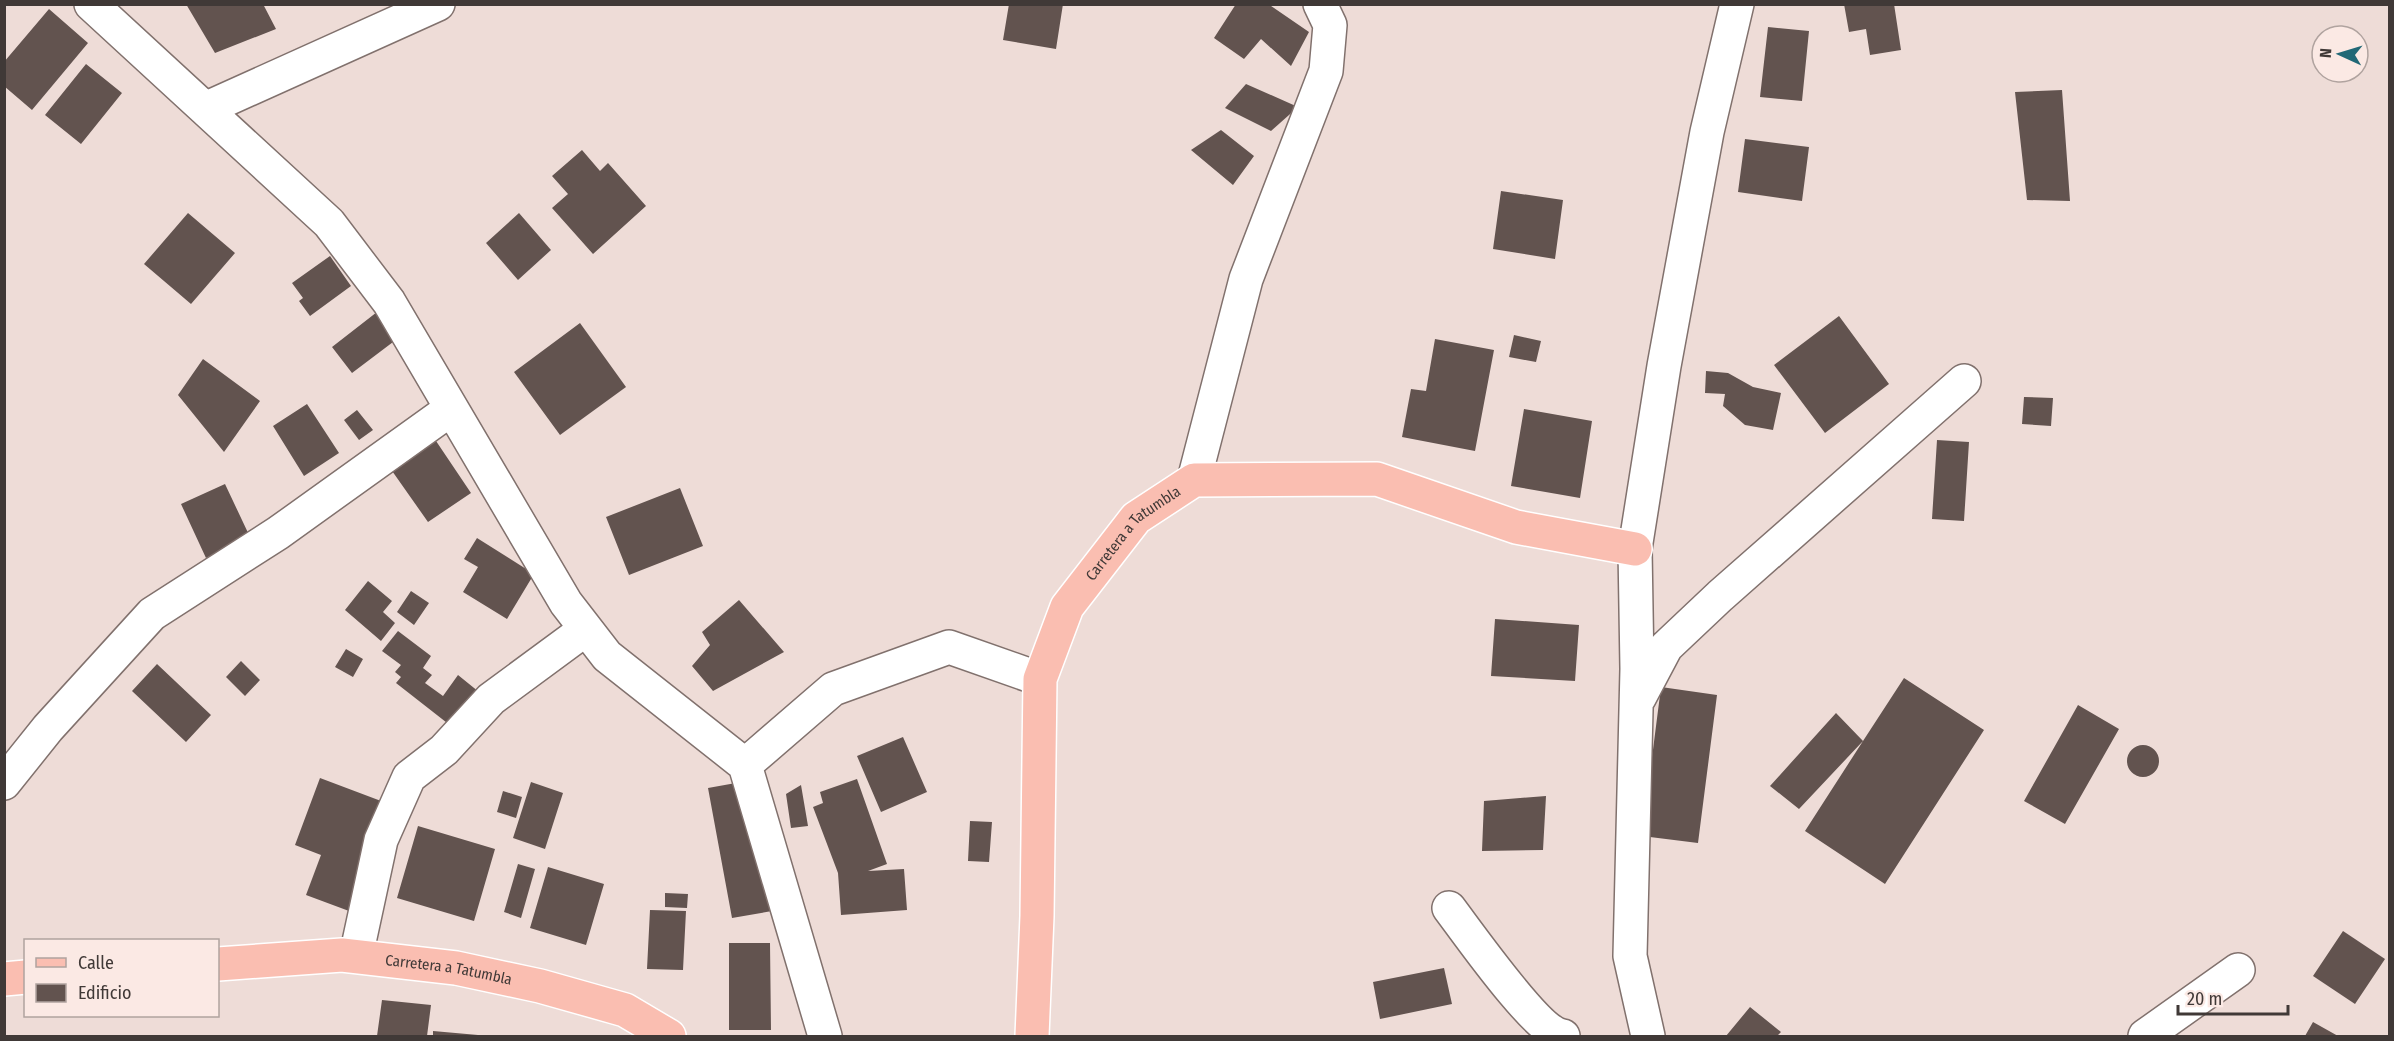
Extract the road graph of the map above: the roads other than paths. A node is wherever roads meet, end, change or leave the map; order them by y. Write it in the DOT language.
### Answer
graph roads {
  1 [pos="91,4"];
  2 [pos="438,4"];
  3 [pos="1320,4"];
  4 [pos="1737,4"];
  5 [pos="205,109"];
  6 [pos="1964,381"];
  7 [pos="451,409"];
  8 [pos="1194,480"];
  9 [pos="1635,549"];
  10 [pos="586,629"];
  11 [pos="1040,679"];
  12 [pos="1635,705"];
  13 [pos="746,765"];
  14 [pos="4,783"];
  15 [pos="1449,908"];
  16 [pos="356,956"];
  17 [pos="219,964"];
  18 [pos="2238,970"];
  19 [pos="24,977"];
  20 [pos="4,979"];
  21 [pos="669,1036"];
  22 [pos="825,1036"];
  23 [pos="1032,1036"];
  24 [pos="1563,1036"];
  25 [pos="1648,1036"];
  26 [pos="2145,1036"];
  1 -- 5 [label="street"];
  2 -- 5 [label="street"];
  3 -- 8 [label="street"];
  4 -- 9 [label="street"];
  5 -- 7 [label="street"];
  6 -- 12 [label="street"];
  7 -- 10 [label="street"];
  7 -- 14 [label="street"];
  8 -- 9 [label="main road, Carretera a Tatumbla"];
  8 -- 11 [label="main road, Carretera a Tatumbla"];
  9 -- 12 [label="street"];
  10 -- 13 [label="street"];
  10 -- 16 [label="street"];
  11 -- 13 [label="street"];
  11 -- 23 [label="main road, Carretera a Tatumbla"];
  12 -- 25 [label="street"];
  13 -- 22 [label="street"];
  15 -- 24 [label="street"];
  16 -- 17 [label="main road, Carretera a Tatumbla"];
  16 -- 21 [label="main road, Carretera a Tatumbla"];
  18 -- 26 [label="street"];
  19 -- 20 [label="main road"];
}
